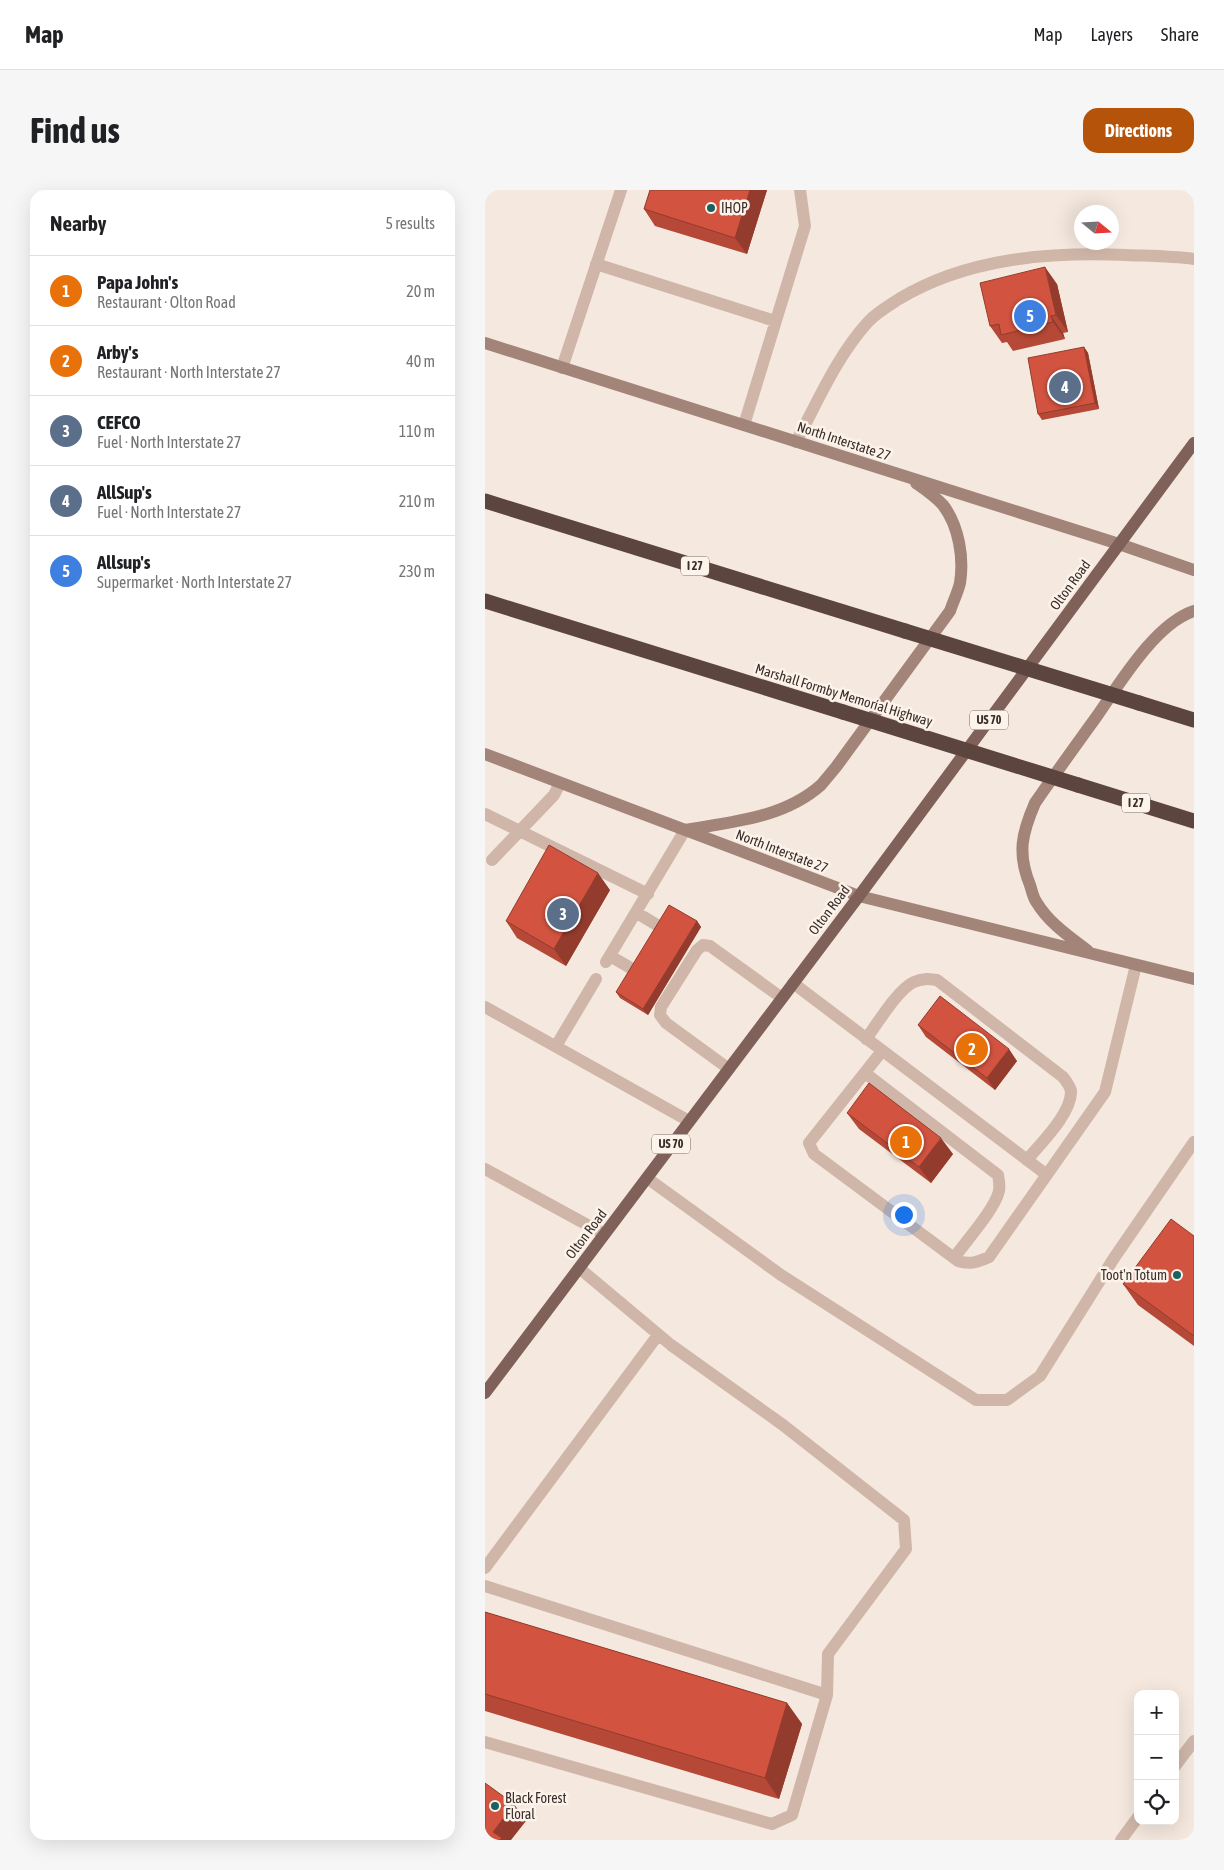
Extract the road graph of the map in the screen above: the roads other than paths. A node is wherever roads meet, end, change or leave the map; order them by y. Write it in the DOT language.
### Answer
graph roads {
  1 [pos="621,190"];
  2 [pos="800,190"];
  3 [pos="1194,259"];
  4 [pos="596,264"];
  5 [pos="775,321"];
  6 [pos="485,343"];
  7 [pos="562,368"];
  8 [pos="743,425"];
  9 [pos="796,442"];
  10 [pos="1194,443"];
  11 [pos="906,476"];
  12 [pos="485,502"];
  13 [pos="1119,544"];
  14 [pos="1194,570"];
  15 [pos="485,601"];
  16 [pos="1194,611"];
  17 [pos="1194,720"];
  18 [pos="485,754"];
  19 [pos="560,783"];
  20 [pos="485,814"];
  21 [pos="1194,821"];
  22 [pos="685,830"];
  23 [pos="520,831"];
  24 [pos="492,860"];
  25 [pos="648,894"];
  26 [pos="859,896"];
  27 [pos="637,913"];
  28 [pos="662,928"];
  29 [pos="1090,953"];
  30 [pos="1135,964"];
  31 [pos="637,971"];
  32 [pos="596,979"];
  33 [pos="1194,979"];
  34 [pos="793,983"];
  35 [pos="782,998"];
  36 [pos="485,1007"];
  37 [pos="866,1038"];
  38 [pos="556,1046"];
  39 [pos="883,1051"];
  40 [pos="729,1069"];
  41 [pos="865,1073"];
  42 [pos="689,1121"];
  43 [pos="1194,1142"];
  44 [pos="1027,1160"];
  45 [pos="485,1169"];
  46 [pos="1047,1175"];
  47 [pos="647,1178"];
  48 [pos="605,1234"];
  49 [pos="954,1258"];
  50 [pos="579,1268"];
  51 [pos="659,1335"];
  52 [pos="485,1393"];
  53 [pos="485,1568"];
  54 [pos="485,1586"];
  55 [pos="827,1695"];
  56 [pos="1194,1741"];
  57 [pos="485,1742"];
  58 [pos="1179,1761"];
  59 [pos="1134,1822"];
  60 [pos="1121,1840"];
  1 -- 4 [label="lane"];
  2 -- 5 [label="lane"];
  3 -- 9 [label="lane"];
  4 -- 5 [label="lane"];
  4 -- 7 [label="lane"];
  5 -- 8 [label="lane"];
  6 -- 7 [label="main road, North Interstate 27"];
  7 -- 8 [label="main road, North Interstate 27"];
  8 -- 9 [label="main road, North Interstate 27"];
  9 -- 11 [label="main road, North Interstate 27"];
  10 -- 13 [label="main road, Olton Road / US 70"];
  11 -- 13 [label="main road, North Interstate 27"];
  11 -- 22 [label="main road"];
  12 -- 17 [label="highway, I 27, bridge"];
  13 -- 14 [label="main road, North Interstate 27"];
  13 -- 26 [label="main road, Olton Road / US 70"];
  15 -- 21 [label="highway, Marshall Formby Memorial Highway / I 27, bridge"];
  16 -- 29 [label="main road"];
  18 -- 19 [label="main road, North Interstate 27"];
  19 -- 22 [label="main road, North Interstate 27"];
  19 -- 23 [label="lane"];
  20 -- 23 [label="lane"];
  22 -- 25 [label="lane"];
  22 -- 26 [label="main road, North Interstate 27"];
  23 -- 24 [label="lane"];
  23 -- 25 [label="lane"];
  25 -- 27 [label="lane"];
  26 -- 29 [label="main road, North Interstate 27"];
  26 -- 34 [label="main road, Olton Road / US 70"];
  27 -- 28 [label="lane"];
  27 -- 31 [label="lane"];
  29 -- 30 [label="main road, North Interstate 27"];
  30 -- 33 [label="main road, North Interstate 27"];
  30 -- 46 [label="lane"];
  32 -- 38 [label="lane"];
  34 -- 35 [label="main road, Olton Road / US 70"];
  34 -- 37 [label="lane"];
  35 -- 40 [label="main road, Olton Road / US 70"];
  35 -- 40 [label="lane"];
  36 -- 38 [label="lane"];
  37 -- 39 [label="lane"];
  37 -- 44 [label="lane"];
  38 -- 42 [label="lane"];
  39 -- 41 [label="lane"];
  39 -- 44 [label="lane"];
  40 -- 42 [label="main road, Olton Road / US 70"];
  41 -- 49 [label="lane"];
  41 -- 49 [label="lane"];
  42 -- 47 [label="main road, Olton Road / US 70"];
  43 -- 47 [label="lane"];
  44 -- 46 [label="lane"];
  45 -- 48 [label="lane"];
  46 -- 49 [label="lane"];
  47 -- 48 [label="main road, Olton Road / US 70"];
  48 -- 50 [label="main road, Olton Road / US 70"];
  50 -- 51 [label="lane"];
  50 -- 52 [label="main road, Olton Road / US 70"];
  51 -- 53 [label="lane"];
  51 -- 55 [label="lane"];
  54 -- 55 [label="lane"];
  55 -- 57 [label="lane"];
  56 -- 58 [label="lane"];
  59 -- 60 [label="lane"];
}
